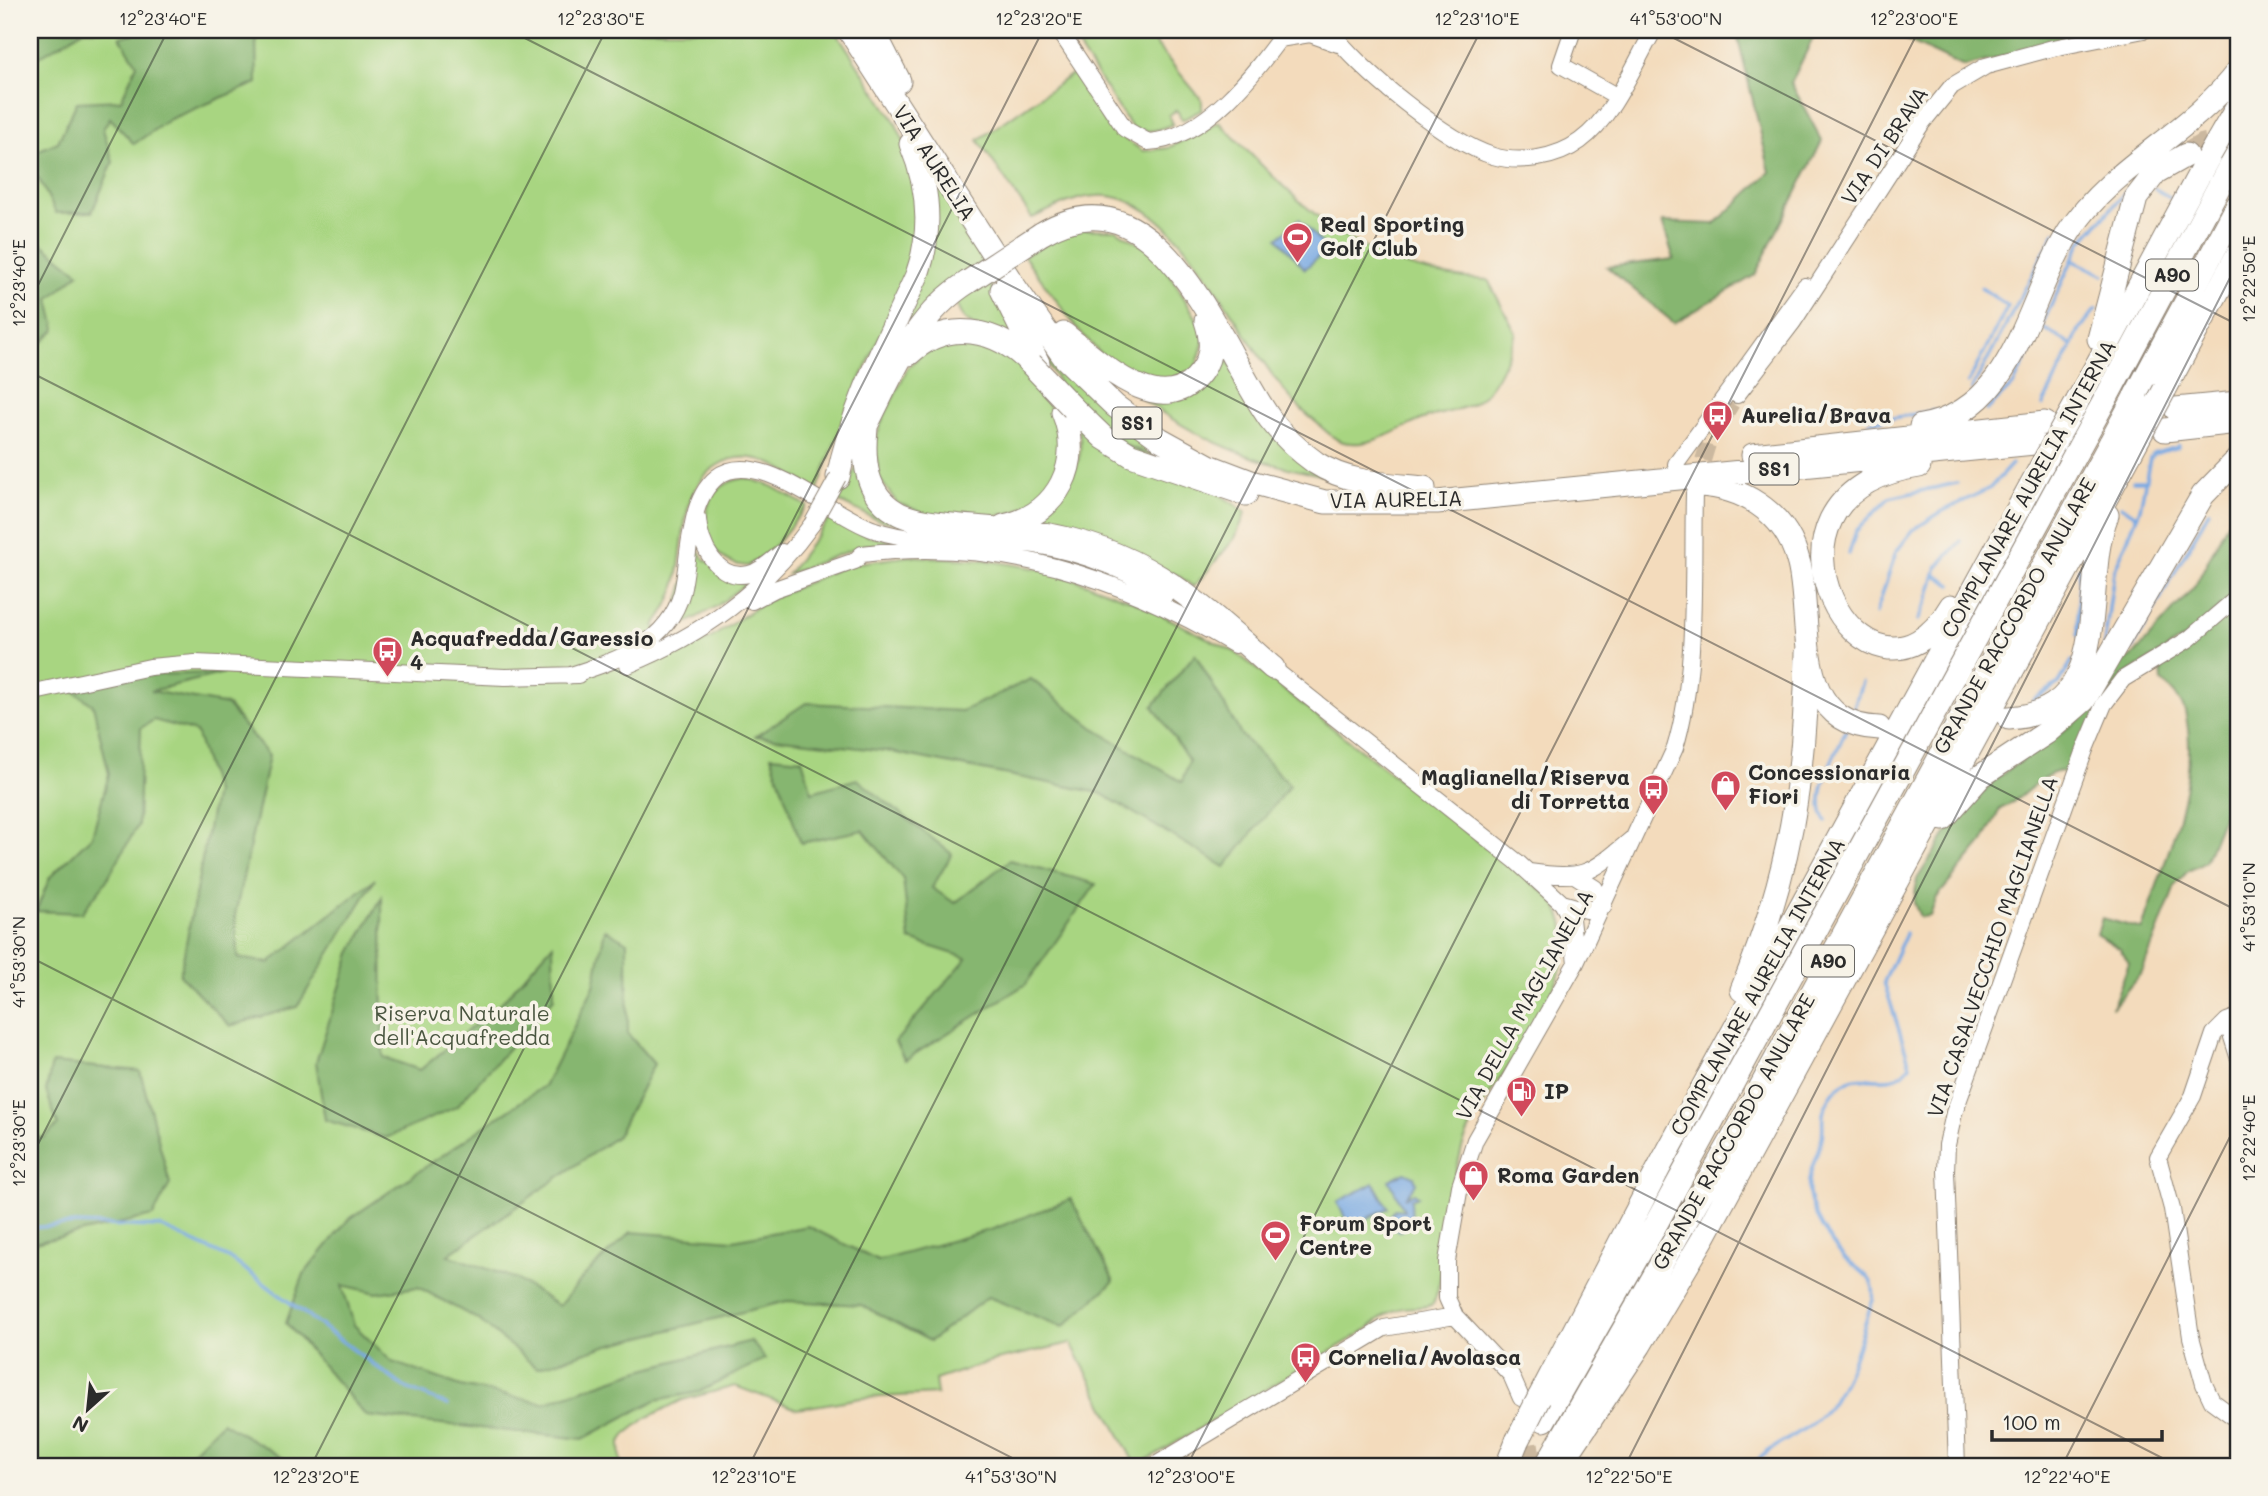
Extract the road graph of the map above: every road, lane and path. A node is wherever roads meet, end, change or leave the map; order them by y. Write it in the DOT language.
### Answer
graph roads {
  1 [pos="1059,30"];
  2 [pos="1329,30"];
  3 [pos="1573,30"];
  4 [pos="1654,30"];
  5 [pos="2144,30"];
  6 [pos="860,31"];
  7 [pos="1283,34"];
  8 [pos="1341,45"];
  9 [pos="2238,71"];
  10 [pos="1616,96"];
  11 [pos="2238,106"];
  12 [pos="2238,151"];
  13 [pos="2198,155"];
  14 [pos="2238,205"];
  15 [pos="964,208"];
  16 [pos="1839,253"];
  17 [pos="2238,254"];
  18 [pos="2238,272"];
  19 [pos="962,285"];
  20 [pos="1198,302"];
  21 [pos="2211,303"];
  22 [pos="964,329"];
  23 [pos="1064,334"];
  24 [pos="1035,363"];
  25 [pos="888,377"];
  26 [pos="2082,394"];
  27 [pos="1737,396"];
  28 [pos="2238,397"];
  29 [pos="2170,399"];
  30 [pos="2238,403"];
  31 [pos="2215,405"];
  32 [pos="1068,410"];
  33 [pos="2238,422"];
  34 [pos="866,428"];
  35 [pos="2165,430"];
  36 [pos="2034,451"];
  37 [pos="1763,454"];
  38 [pos="2238,459"];
  39 [pos="2127,461"];
  40 [pos="1676,464"];
  41 [pos="838,477"];
  42 [pos="1424,488"];
  43 [pos="1583,488"];
  44 [pos="1694,492"];
  45 [pos="701,497"];
  46 [pos="1396,504"];
  47 [pos="812,524"];
  48 [pos="1000,527"];
  49 [pos="2238,597"];
  50 [pos="707,626"];
  51 [pos="1807,653"];
  52 [pos="1273,668"];
  53 [pos="568,676"];
  54 [pos="30,693"];
  55 [pos="2010,718"];
  56 [pos="1871,727"];
  57 [pos="1637,835"];
  58 [pos="1529,872"];
  59 [pos="1576,876"];
  60 [pos="1562,903"];
  61 [pos="1603,907"];
  62 [pos="1576,963"];
  63 [pos="2233,1019"];
  64 [pos="1809,1044"];
  65 [pos="2238,1055"];
  66 [pos="1661,1164"];
  67 [pos="1455,1316"];
  68 [pos="1535,1405"];
  69 [pos="2238,1420"];
  70 [pos="1515,1458"];
  71 [pos="1551,1464"];
  72 [pos="1154,1466"];
  73 [pos="1957,1466"];
  1 -- 7 [label="street"];
  2 -- 8 [label="street"];
  3 -- 10 [label="street"];
  4 -- 10 [label="street"];
  5 -- 16 [label="street, VIA DI BRAVA"];
  6 -- 15 [label="highway, VIA AURELIA / SS1"];
  6 -- 23 [label="highway, VIA AURELIA / SS1"];
  6 -- 41 [label="highway"];
  7 -- 8 [label="street"];
  8 -- 10 [label="street"];
  9 -- 37 [label="highway"];
  11 -- 13 [label="highway, COMPLANARE AURELIA INTERNA, bridge"];
  12 -- 68 [label="highway, GRANDE RACCORDO ANULARE / A90, bridge"];
  13 -- 26 [label="highway, COMPLANARE AURELIA INTERNA"];
  13 -- 26 [label="highway"];
  14 -- 71 [label="highway, GRANDE RACCORDO ANULARE / A90, bridge"];
  15 -- 24 [label="highway"];
  15 -- 46 [label="highway, VIA AURELIA / SS1"];
  16 -- 27 [label="street, VIA DI BRAVA"];
  16 -- 40 [label="street"];
  17 -- 21 [label="highway"];
  18 -- 21 [label="highway"];
  19 -- 20 [label="highway, bridge"];
  19 -- 22 [label="highway"];
  19 -- 25 [label="highway"];
  20 -- 23 [label="highway"];
  20 -- 42 [label="highway"];
  21 -- 29 [label="highway"];
  22 -- 24 [label="highway"];
  22 -- 25 [label="highway"];
  23 -- 42 [label="highway, VIA AURELIA / SS1"];
  24 -- 32 [label="highway, bridge"];
  25 -- 34 [label="highway"];
  26 -- 36 [label="highway, COMPLANARE AURELIA INTERNA, bridge"];
  28 -- 31 [label="highway"];
  29 -- 31 [label="highway"];
  29 -- 39 [label="highway, bridge"];
  30 -- 31 [label="highway"];
  32 -- 46 [label="highway"];
  32 -- 48 [label="highway"];
  33 -- 35 [label="highway"];
  34 -- 41 [label="highway"];
  34 -- 48 [label="highway"];
  36 -- 36 [label="highway"];
  36 -- 37 [label="highway, VIA AURELIA / SS1"];
  36 -- 43 [label="highway, VIA AURELIA / SS1"];
  36 -- 66 [label="highway, COMPLANARE AURELIA INTERNA"];
  37 -- 40 [label="highway, VIA AURELIA / SS1"];
  38 -- 64 [label="highway"];
  39 -- 55 [label="highway"];
  39 -- 64 [label="highway"];
  40 -- 42 [label="highway, VIA AURELIA / SS1"];
  41 -- 47 [label="street, bridge"];
  43 -- 46 [label="highway, VIA AURELIA / SS1"];
  43 -- 51 [label="highway"];
  44 -- 57 [label="street, VIA DELLA MAGLIANELLA"];
  45 -- 47 [label="street"];
  45 -- 52 [label="street"];
  45 -- 53 [label="street"];
  47 -- 50 [label="street"];
  48 -- 52 [label="highway"];
  49 -- 73 [label="street, VIA CASALVECCHIO MAGLIANELLA"];
  50 -- 52 [label="street"];
  50 -- 53 [label="street"];
  51 -- 56 [label="highway"];
  51 -- 66 [label="highway"];
  52 -- 58 [label="street"];
  53 -- 54 [label="street"];
  57 -- 59 [label="street"];
  57 -- 61 [label="street, VIA DELLA MAGLIANELLA"];
  58 -- 59 [label="street"];
  58 -- 60 [label="street"];
  59 -- 61 [label="street"];
  60 -- 61 [label="street"];
  60 -- 62 [label="street"];
  61 -- 62 [label="street, VIA DELLA MAGLIANELLA"];
  62 -- 67 [label="street, VIA DELLA MAGLIANELLA"];
  63 -- 65 [label="street"];
  63 -- 69 [label="street"];
  64 -- 71 [label="highway"];
  66 -- 68 [label="highway, COMPLANARE AURELIA INTERNA"];
  67 -- 68 [label="street, VIA DELLA MAGLIANELLA"];
  67 -- 72 [label="street"];
  68 -- 70 [label="highway, GRANDE RACCORDO ANULARE / A90"];
}
